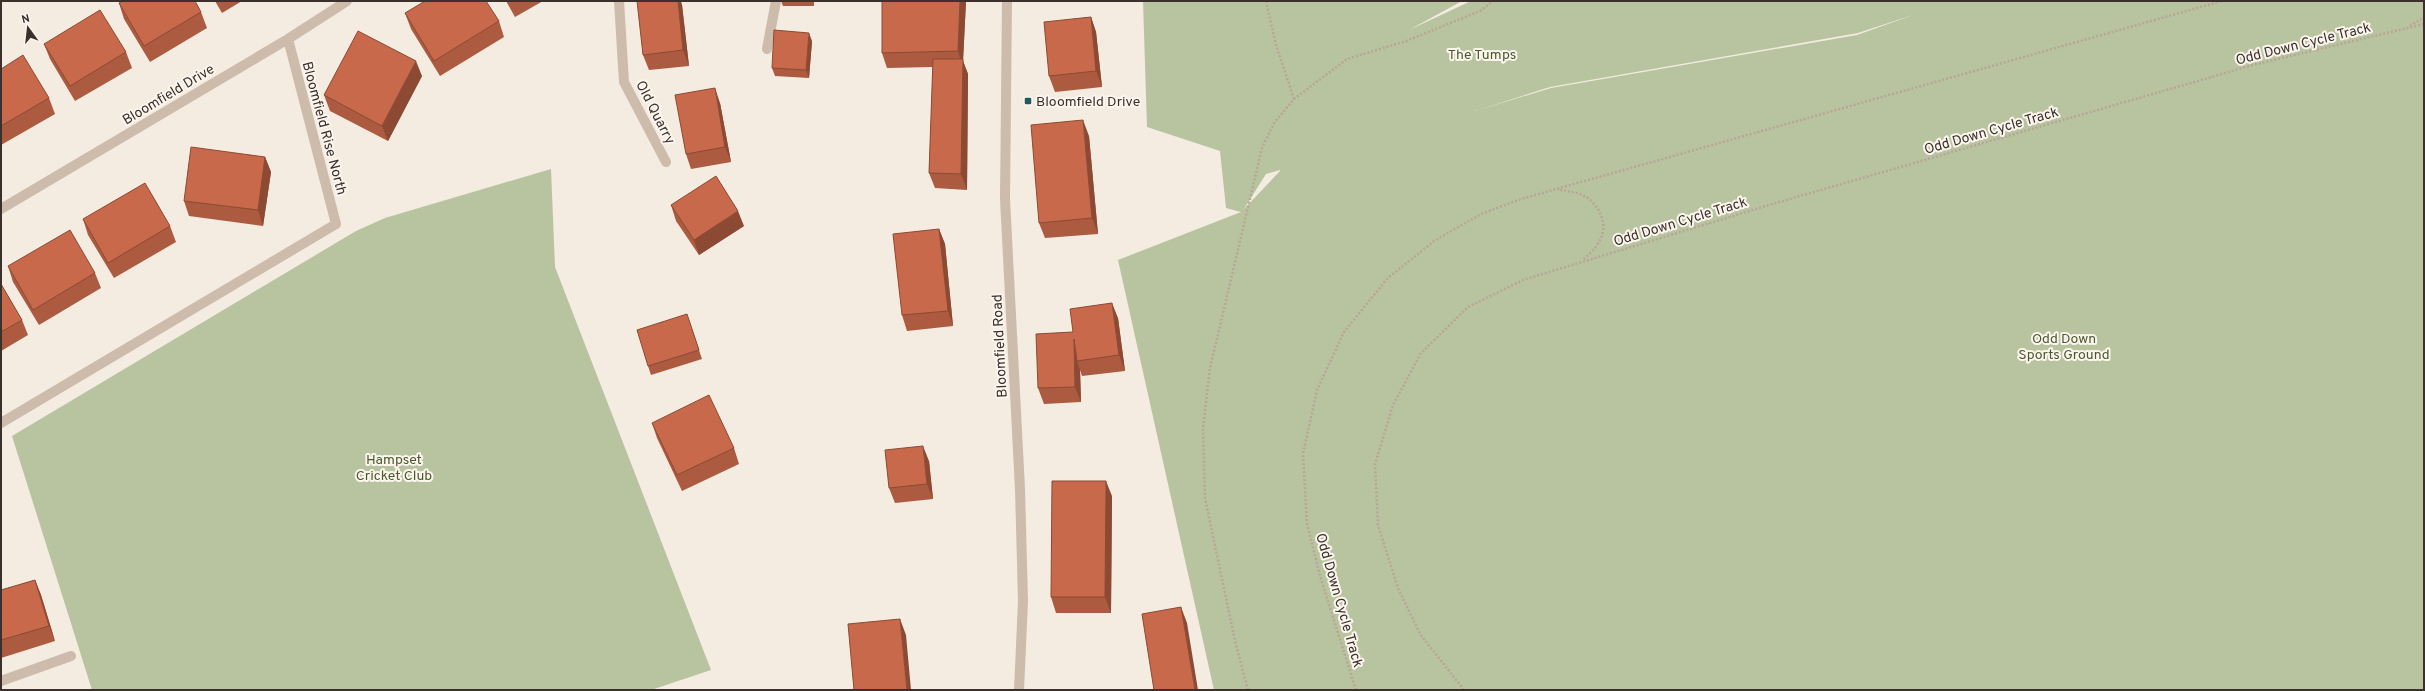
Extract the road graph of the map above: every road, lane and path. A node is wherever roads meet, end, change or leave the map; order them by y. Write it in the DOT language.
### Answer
graph roads {
  1 [pos="347,1"];
  2 [pos="618,1"];
  3 [pos="776,1"];
  4 [pos="1007,1"];
  5 [pos="1266,1"];
  6 [pos="1493,1"];
  7 [pos="2222,1"];
  8 [pos="2424,17"];
  9 [pos="2424,24"];
  10 [pos="2408,27"];
  11 [pos="288,39"];
  12 [pos="768,49"];
  13 [pos="1294,99"];
  14 [pos="666,162"];
  15 [pos="1560,190"];
  16 [pos="1,209"];
  17 [pos="1582,261"];
  18 [pos="1,423"];
  19 [pos="71,656"];
  20 [pos="1,681"];
  21 [pos="1020,690"];
  22 [pos="1248,690"];
  23 [pos="1356,690"];
  24 [pos="1464,690"];
  1 -- 11 [label="street, Bloomfield Drive"];
  2 -- 14 [label="street, Old Quarry"];
  3 -- 12 [label="street"];
  4 -- 21 [label="street, Bloomfield Road"];
  5 -- 13 [label="path"];
  6 -- 13 [label="path"];
  7 -- 15 [label="path, Odd Down Cycle Track"];
  8 -- 10 [label="path, Odd Down Cycle Track"];
  9 -- 10 [label="path, Odd Down Cycle Track"];
  10 -- 17 [label="path, Odd Down Cycle Track"];
  11 -- 16 [label="street, Bloomfield Drive"];
  11 -- 18 [label="street, Bloomfield Rise North"];
  13 -- 22 [label="path"];
  15 -- 17 [label="path, Odd Down Cycle Track"];
  15 -- 23 [label="path, Odd Down Cycle Track"];
  17 -- 24 [label="path, Odd Down Cycle Track"];
  19 -- 20 [label="street"];
}
